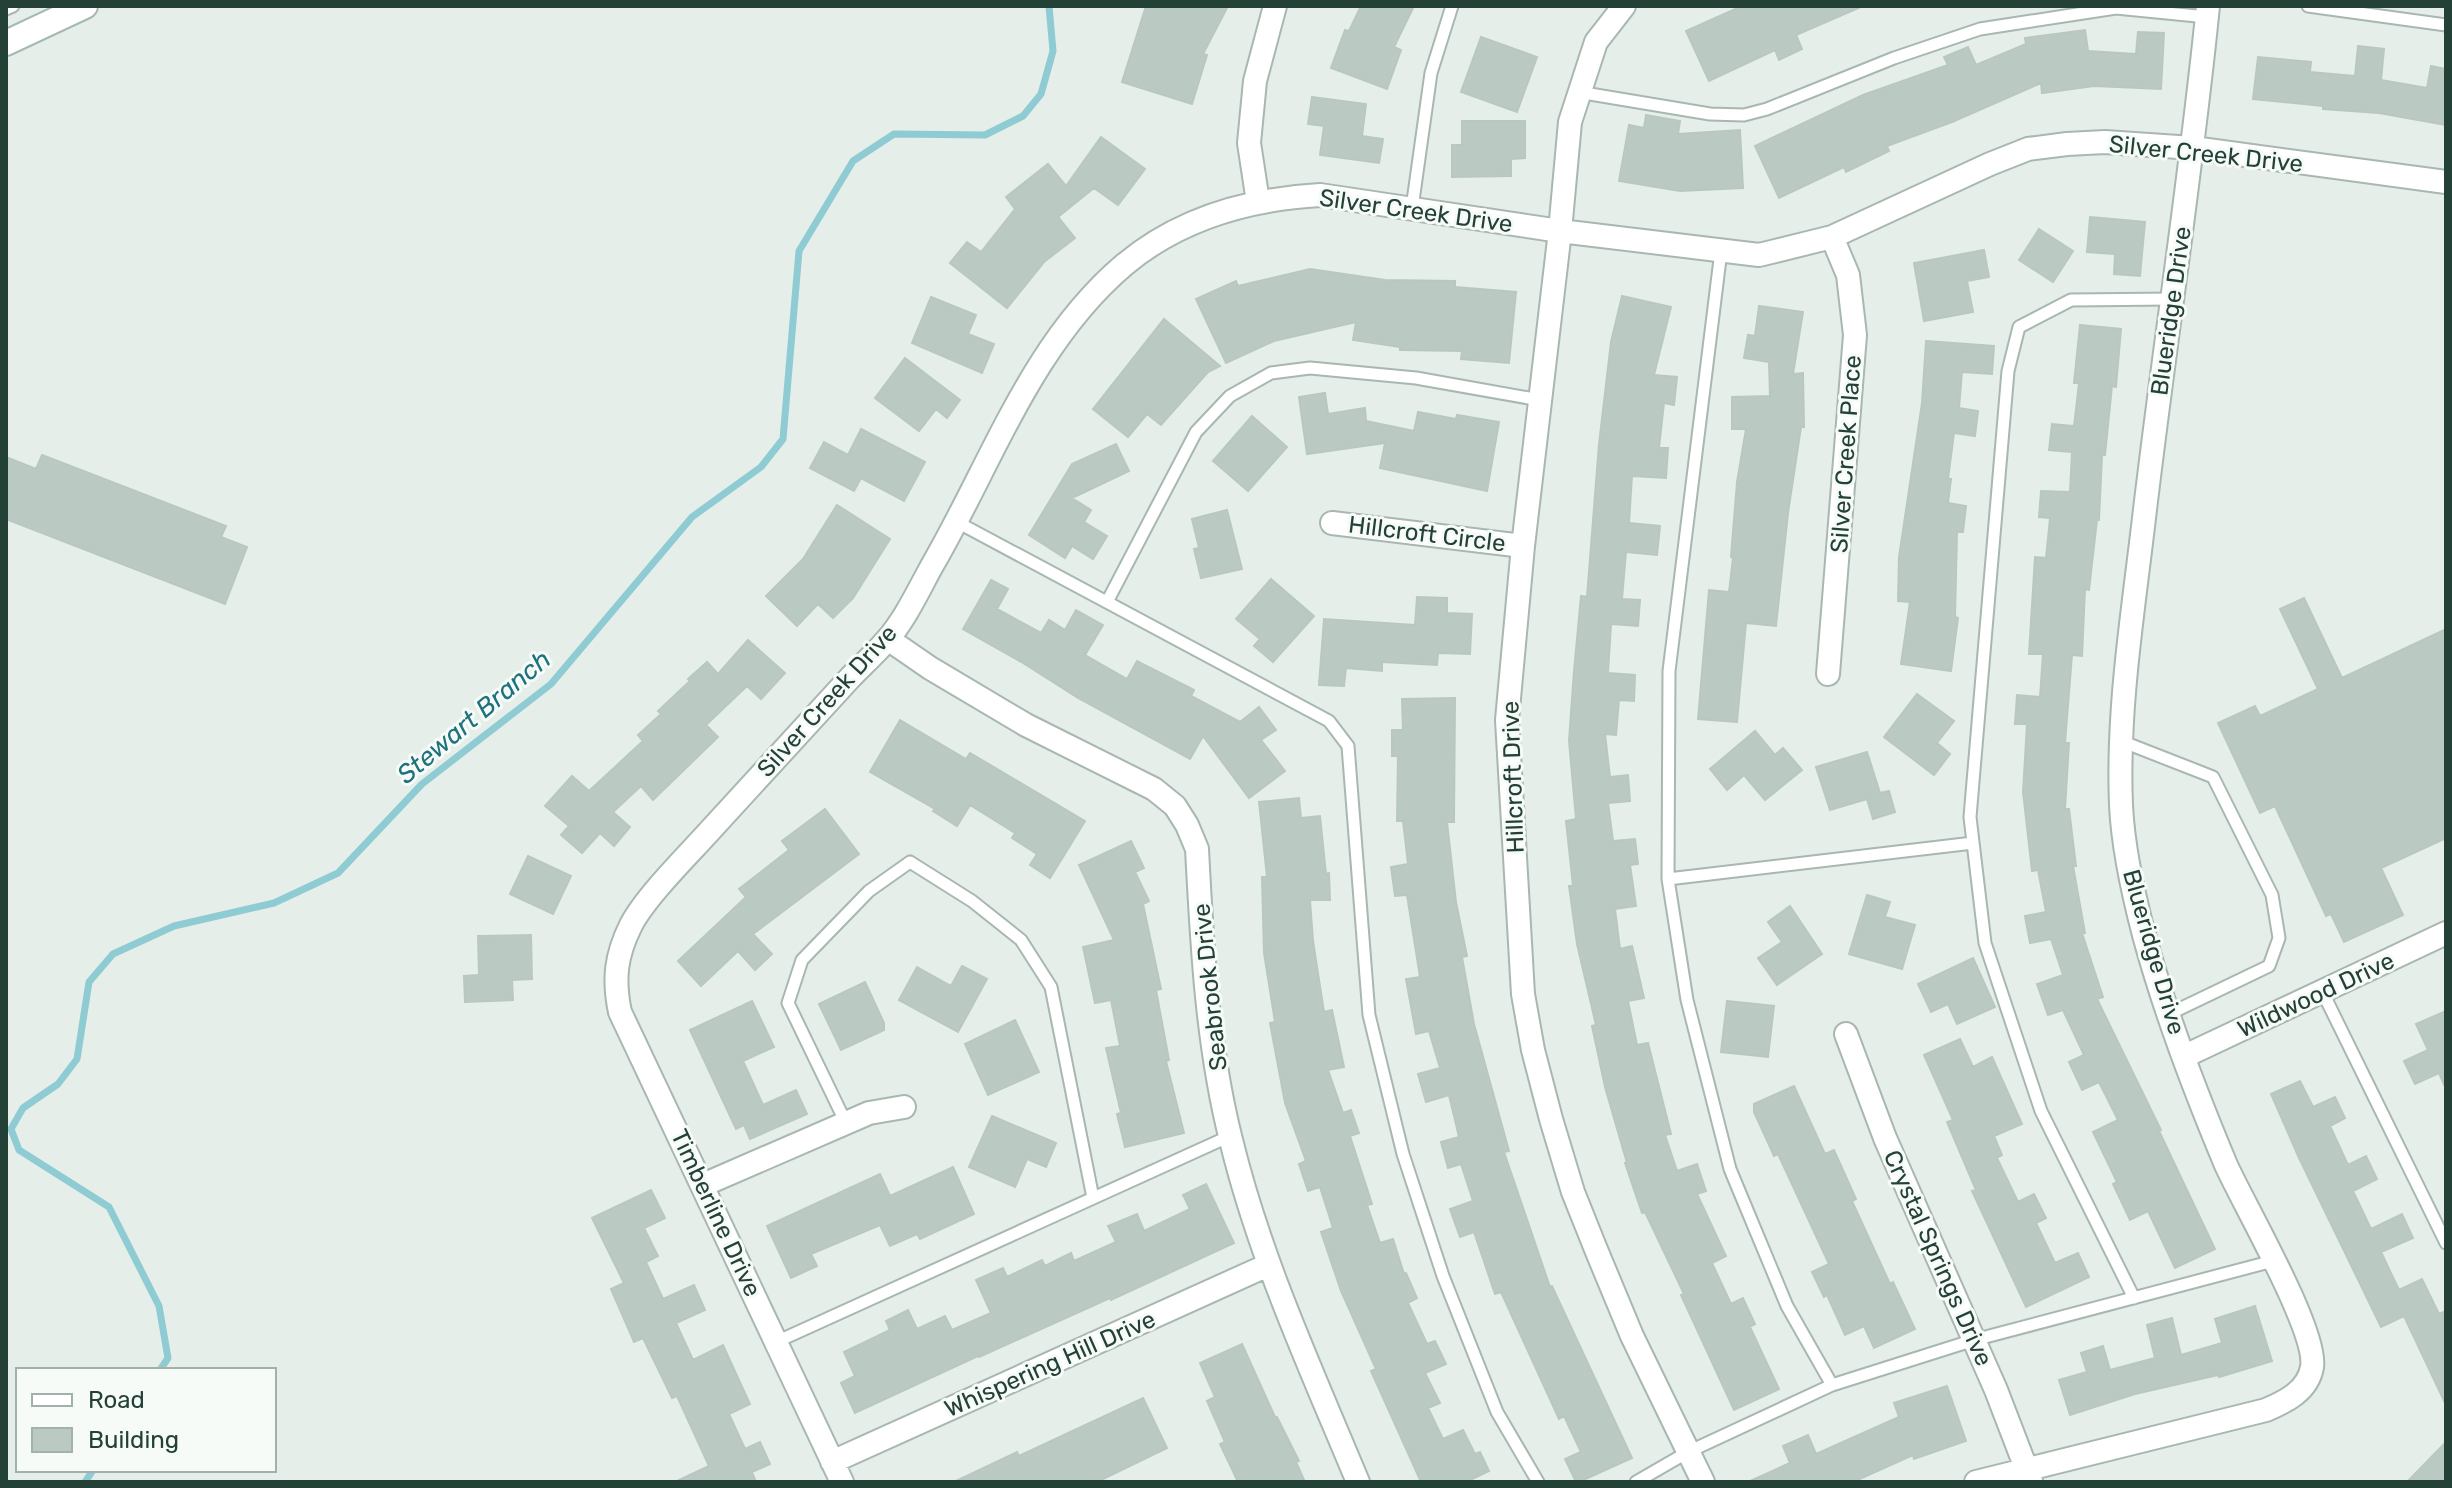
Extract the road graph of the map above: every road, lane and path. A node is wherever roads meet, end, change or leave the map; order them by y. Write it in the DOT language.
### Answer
graph roads {
  1 [pos="13,6"];
  2 [pos="85,6"];
  3 [pos="1275,6"];
  4 [pos="1452,6"];
  5 [pos="1624,6"];
  6 [pos="2308,6"];
  7 [pos="6,9"];
  8 [pos="2208,12"];
  9 [pos="2446,25"];
  10 [pos="6,43"];
  11 [pos="1578,92"];
  12 [pos="2193,148"];
  13 [pos="2446,182"];
  14 [pos="1258,202"];
  15 [pos="1412,208"];
  16 [pos="1560,231"];
  17 [pos="1832,237"];
  18 [pos="1721,251"];
  19 [pos="2173,299"];
  20 [pos="1540,400"];
  21 [pos="957,522"];
  22 [pos="1332,523"];
  23 [pos="1523,546"];
  24 [pos="1107,602"];
  25 [pos="888,639"];
  26 [pos="1828,674"];
  27 [pos="2121,741"];
  28 [pos="1973,843"];
  29 [pos="1668,879"];
  30 [pos="2446,933"];
  31 [pos="625,939"];
  32 [pos="2323,993"];
  33 [pos="2169,1014"];
  34 [pos="1846,1034"];
  35 [pos="2185,1056"];
  36 [pos="904,1107"];
  37 [pos="846,1123"];
  38 [pos="1230,1136"];
  39 [pos="703,1185"];
  40 [pos="1093,1198"];
  41 [pos="2446,1243"];
  42 [pos="2273,1261"];
  43 [pos="1268,1265"];
  44 [pos="2134,1298"];
  45 [pos="1974,1340"];
  46 [pos="776,1342"];
  47 [pos="1832,1385"];
  48 [pos="1688,1452"];
  49 [pos="837,1472"];
  50 [pos="2030,1476"];
  51 [pos="1358,1482"];
  52 [pos="1538,1482"];
  53 [pos="1636,1482"];
  54 [pos="1703,1482"];
  55 [pos="1976,1482"];
  1 -- 7 [label="lane"];
  2 -- 10 [label="main road"];
  3 -- 14 [label="street"];
  4 -- 15 [label="lane"];
  5 -- 11 [label="street, Hillcroft Drive"];
  6 -- 9 [label="lane"];
  8 -- 11 [label="lane"];
  8 -- 12 [label="street, Blueridge Drive"];
  11 -- 16 [label="street, Hillcroft Drive"];
  12 -- 13 [label="street, Silver Creek Drive"];
  12 -- 17 [label="street, Silver Creek Drive"];
  12 -- 19 [label="street, Blueridge Drive"];
  14 -- 15 [label="street, Silver Creek Drive"];
  14 -- 21 [label="street, Silver Creek Drive"];
  15 -- 16 [label="street, Silver Creek Drive"];
  16 -- 18 [label="street, Silver Creek Drive"];
  16 -- 20 [label="street, Hillcroft Drive"];
  17 -- 18 [label="street, Silver Creek Drive"];
  17 -- 26 [label="street, Silver Creek Place"];
  18 -- 29 [label="lane"];
  19 -- 27 [label="street, Blueridge Drive"];
  19 -- 28 [label="lane"];
  20 -- 23 [label="street, Hillcroft Drive"];
  20 -- 24 [label="lane"];
  21 -- 24 [label="lane"];
  21 -- 25 [label="street, Silver Creek Drive"];
  22 -- 23 [label="street, Hillcroft Circle"];
  23 -- 48 [label="street, Hillcroft Drive"];
  24 -- 52 [label="lane"];
  25 -- 31 [label="street, Silver Creek Drive"];
  25 -- 38 [label="street, Seabrook Drive"];
  27 -- 33 [label="street, Blueridge Drive"];
  27 -- 33 [label="lane"];
  28 -- 29 [label="lane"];
  28 -- 44 [label="lane"];
  29 -- 47 [label="lane"];
  30 -- 32 [label="street, Wildwood Drive"];
  31 -- 39 [label="street, Timberline Drive"];
  32 -- 35 [label="street, Wildwood Drive"];
  32 -- 41 [label="lane"];
  33 -- 35 [label="street, Blueridge Drive"];
  34 -- 45 [label="street, Crystal Springs Drive"];
  35 -- 42 [label="street, Blueridge Drive"];
  36 -- 37 [label="street"];
  37 -- 39 [label="street"];
  37 -- 40 [label="lane"];
  38 -- 40 [label="lane"];
  38 -- 43 [label="street, Seabrook Drive"];
  39 -- 46 [label="street, Timberline Drive"];
  40 -- 46 [label="lane"];
  42 -- 44 [label="lane"];
  42 -- 50 [label="street, Blueridge Drive"];
  43 -- 49 [label="street, Whispering Hill Drive"];
  43 -- 51 [label="street, Seabrook Drive"];
  44 -- 45 [label="lane"];
  45 -- 47 [label="lane"];
  45 -- 50 [label="street, Crystal Springs Drive"];
  46 -- 49 [label="street, Timberline Drive"];
  47 -- 48 [label="lane"];
  48 -- 53 [label="lane"];
  48 -- 54 [label="street, Hillcroft Drive"];
  50 -- 55 [label="street, Blueridge Drive"];
}
